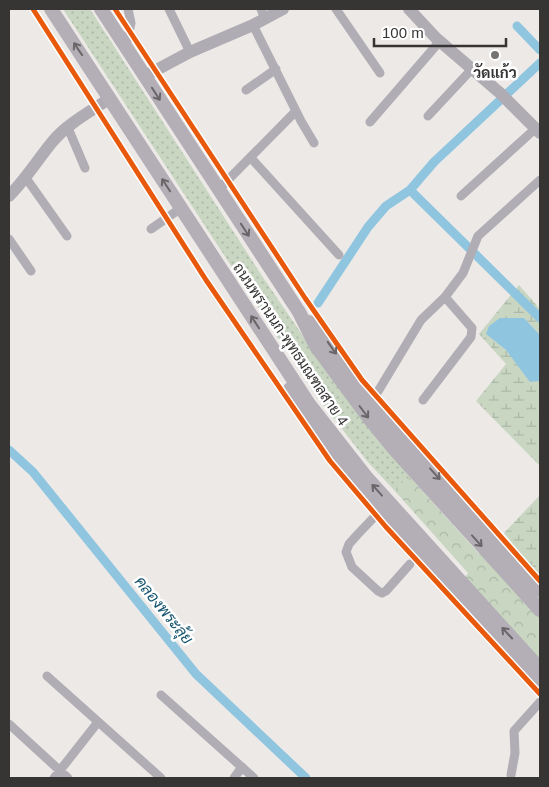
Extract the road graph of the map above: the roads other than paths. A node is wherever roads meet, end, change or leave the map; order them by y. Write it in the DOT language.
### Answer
graph roads {
  1 [pos="51,9"];
  2 [pos="101,9"];
  3 [pos="128,9"];
  4 [pos="168,9"];
  5 [pos="283,9"];
  6 [pos="336,9"];
  7 [pos="409,9"];
  8 [pos="263,14"];
  9 [pos="254,25"];
  10 [pos="440,41"];
  11 [pos="126,46"];
  12 [pos="190,52"];
  13 [pos="276,69"];
  14 [pos="472,70"];
  15 [pos="380,74"];
  16 [pos="145,76"];
  17 [pos="246,90"];
  18 [pos="110,98"];
  19 [pos="296,111"];
  20 [pos="428,116"];
  21 [pos="370,122"];
  22 [pos="68,128"];
  23 [pos="538,130"];
  24 [pos="314,143"];
  25 [pos="251,158"];
  26 [pos="86,168"];
  27 [pos="26,178"];
  28 [pos="540,180"];
  29 [pos="219,189"];
  30 [pos="9,196"];
  31 [pos="461,196"];
  32 [pos="181,208"];
  33 [pos="151,229"];
  34 [pos="67,236"];
  35 [pos="9,238"];
  36 [pos="339,255"];
  37 [pos="31,272"];
  38 [pos="444,297"];
  39 [pos="299,312"];
  40 [pos="281,363"];
  41 [pos="423,400"];
  42 [pos="372,403"];
  43 [pos="380,511"];
  44 [pos="410,564"];
  45 [pos="540,590"];
  46 [pos="540,610"];
  47 [pos="540,669"];
  48 [pos="47,676"];
  49 [pos="540,688"];
  50 [pos="161,695"];
  51 [pos="540,702"];
  52 [pos="98,722"];
  53 [pos="9,724"];
  54 [pos="242,767"];
  55 [pos="57,775"];
  56 [pos="512,775"];
  57 [pos="68,778"];
  58 [pos="161,778"];
  59 [pos="234,778"];
  60 [pos="254,778"];
  18 -- 1 [label="main road, ถนนพรานนก-พุทธมณฑลสาย 4, one-way"];
  2 -- 11 [label="main road, ถนนพรานนก-พุทธมณฑลสาย 4"];
  3 -- 11 [label="street"];
  4 -- 12 [label="street"];
  5 -- 8 [label="street"];
  6 -- 15 [label="street"];
  7 -- 10 [label="street"];
  8 -- 9 [label="street"];
  9 -- 12 [label="street"];
  9 -- 13 [label="street"];
  10 -- 14 [label="street"];
  10 -- 21 [label="street"];
  11 -- 16 [label="main road, ถนนพรานนก-พุทธมณฑลสาย 4"];
  12 -- 16 [label="street"];
  13 -- 17 [label="street"];
  13 -- 19 [label="street"];
  14 -- 20 [label="street"];
  14 -- 23 [label="street"];
  16 -- 29 [label="main road, ถนนพรานนก-พุทธมณฑลสาย 4, one-way"];
  18 -- 22 [label="street"];
  32 -- 18 [label="main road, ถนนพรานนก-พุทธมณฑลสาย 4, one-way"];
  19 -- 24 [label="street"];
  19 -- 25 [label="street"];
  22 -- 26 [label="street"];
  22 -- 27 [label="street"];
  23 -- 31 [label="street"];
  25 -- 29 [label="street"];
  25 -- 36 [label="street"];
  27 -- 30 [label="street"];
  27 -- 34 [label="street"];
  28 -- 38 [label="street"];
  29 -- 39 [label="main road, ถนนพรานนก-พุทธมณฑลสาย 4, one-way"];
  32 -- 33 [label="street"];
  40 -- 32 [label="main road, ถนนพรานนก-พุทธมณฑลสาย 4, one-way"];
  35 -- 37 [label="street"];
  38 -- 41 [label="street"];
  38 -- 42 [label="street"];
  39 -- 42 [label="main road, one-way"];
  39 -- 46 [label="main road, ถนนพรานนก-พุทธมณฑลสาย 4, one-way"];
  40 -- 43 [label="main road"];
  47 -- 40 [label="main road, ถนนพรานนก-พุทธมณฑลสาย 4, one-way"];
  42 -- 45 [label="main road, one-way"];
  43 -- 44 [label="street"];
  43 -- 49 [label="main road"];
  48 -- 52 [label="street"];
  50 -- 54 [label="street"];
  51 -- 56 [label="street"];
  52 -- 55 [label="street"];
  52 -- 58 [label="street"];
  53 -- 55 [label="street"];
  54 -- 59 [label="street"];
  54 -- 60 [label="street"];
  55 -- 57 [label="street"];
}
